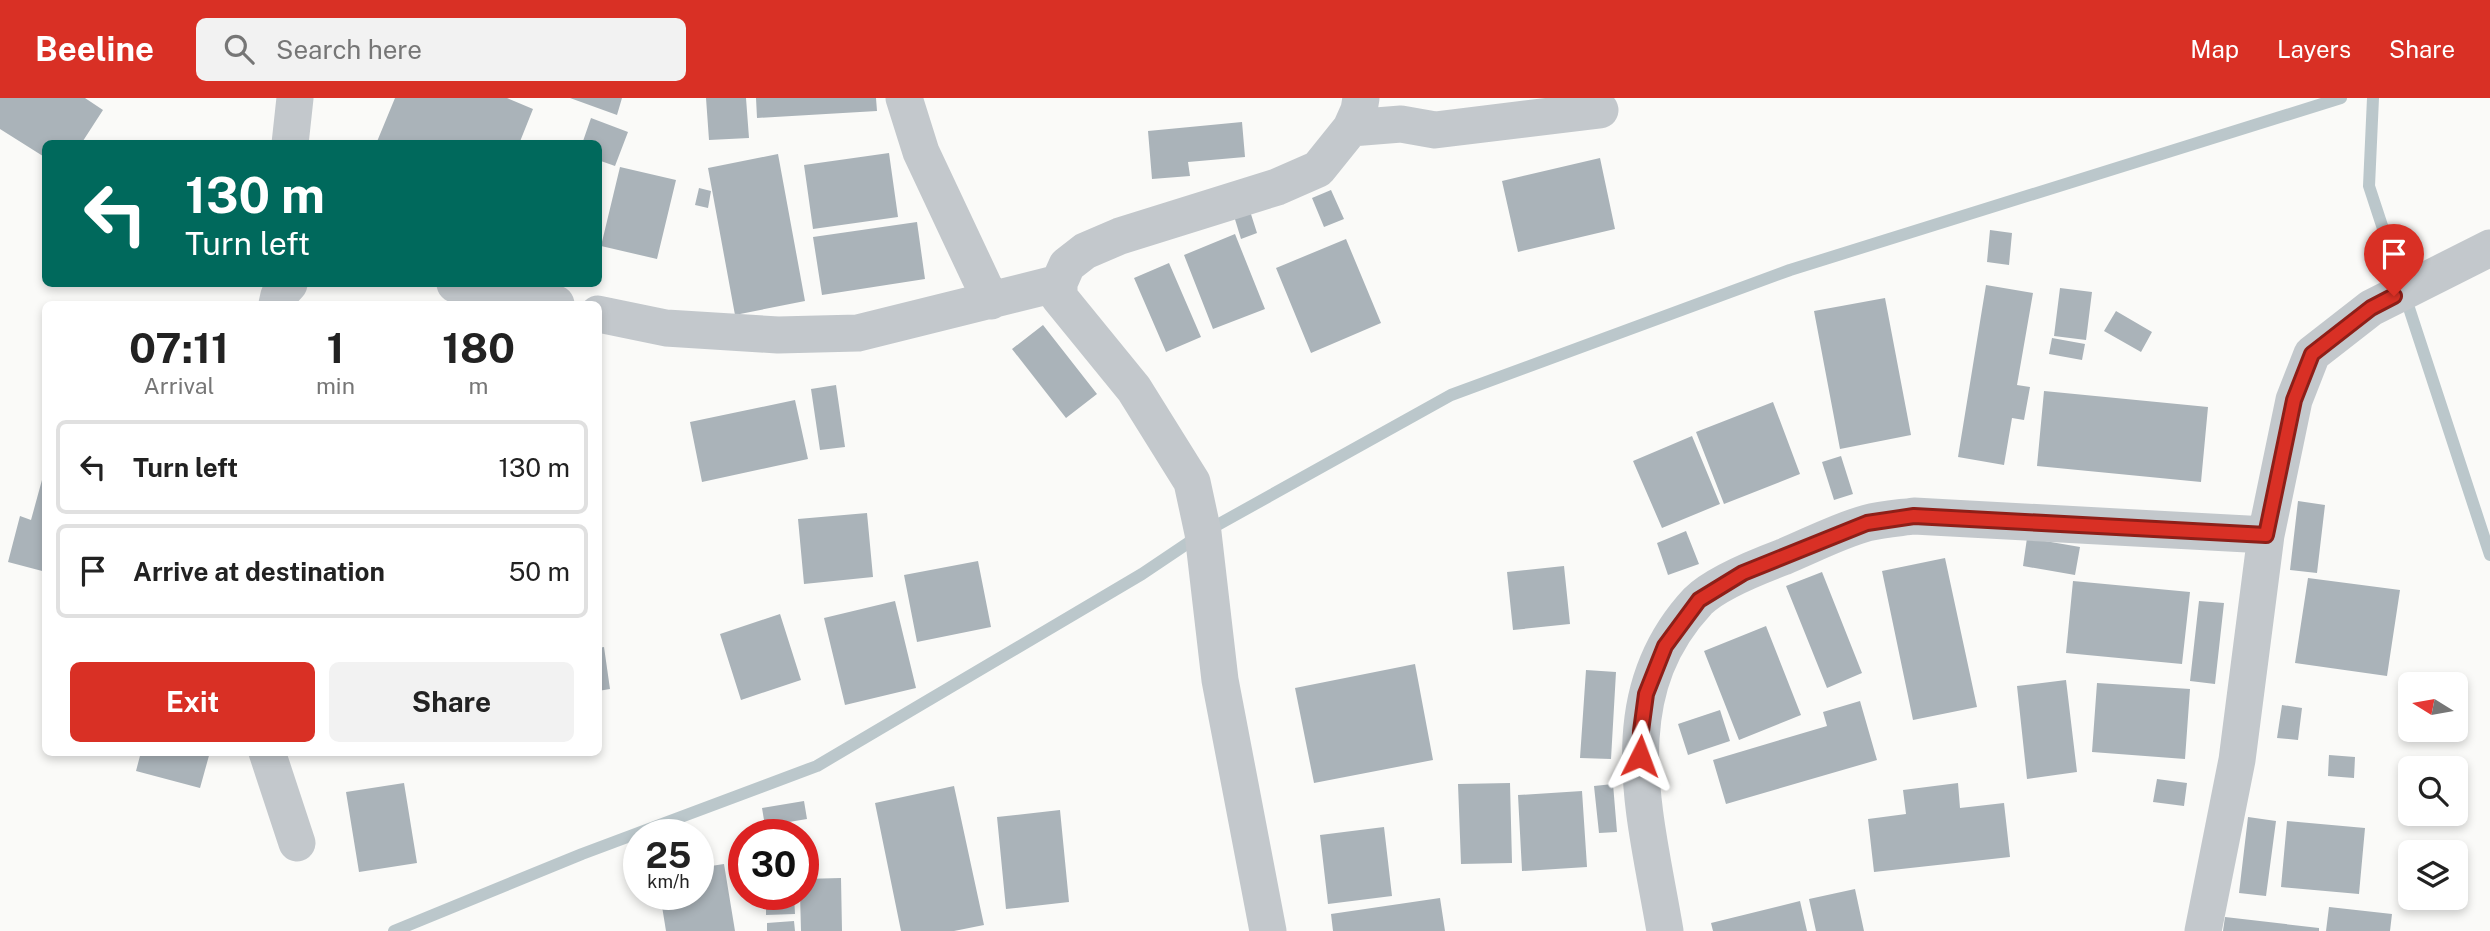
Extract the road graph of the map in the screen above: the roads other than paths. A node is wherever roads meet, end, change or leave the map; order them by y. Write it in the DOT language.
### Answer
graph roads {
  1 [pos="295,98"];
  2 [pos="904,98"];
  3 [pos="1600,110"];
  4 [pos="1356,113"];
  5 [pos="290,140"];
  6 [pos="2490,248"];
  7 [pos="1059,283"];
  8 [pos="470,287"];
  9 [pos="541,301"];
  10 [pos="991,301"];
  11 [pos="602,314"];
  12 [pos="2266,535"];
  13 [pos="268,756"];
  14 [pos="296,843"];
  15 [pos="1268,931"];
  16 [pos="1665,931"];
  17 [pos="2203,931"];
  1 -- 5 [label="street"];
  2 -- 10 [label="street"];
  3 -- 4 [label="street"];
  4 -- 7 [label="street"];
  6 -- 12 [label="street"];
  7 -- 10 [label="street"];
  7 -- 15 [label="street"];
  8 -- 9 [label="street"];
  10 -- 11 [label="street"];
  12 -- 16 [label="street"];
  12 -- 17 [label="street"];
  13 -- 14 [label="street"];
}
